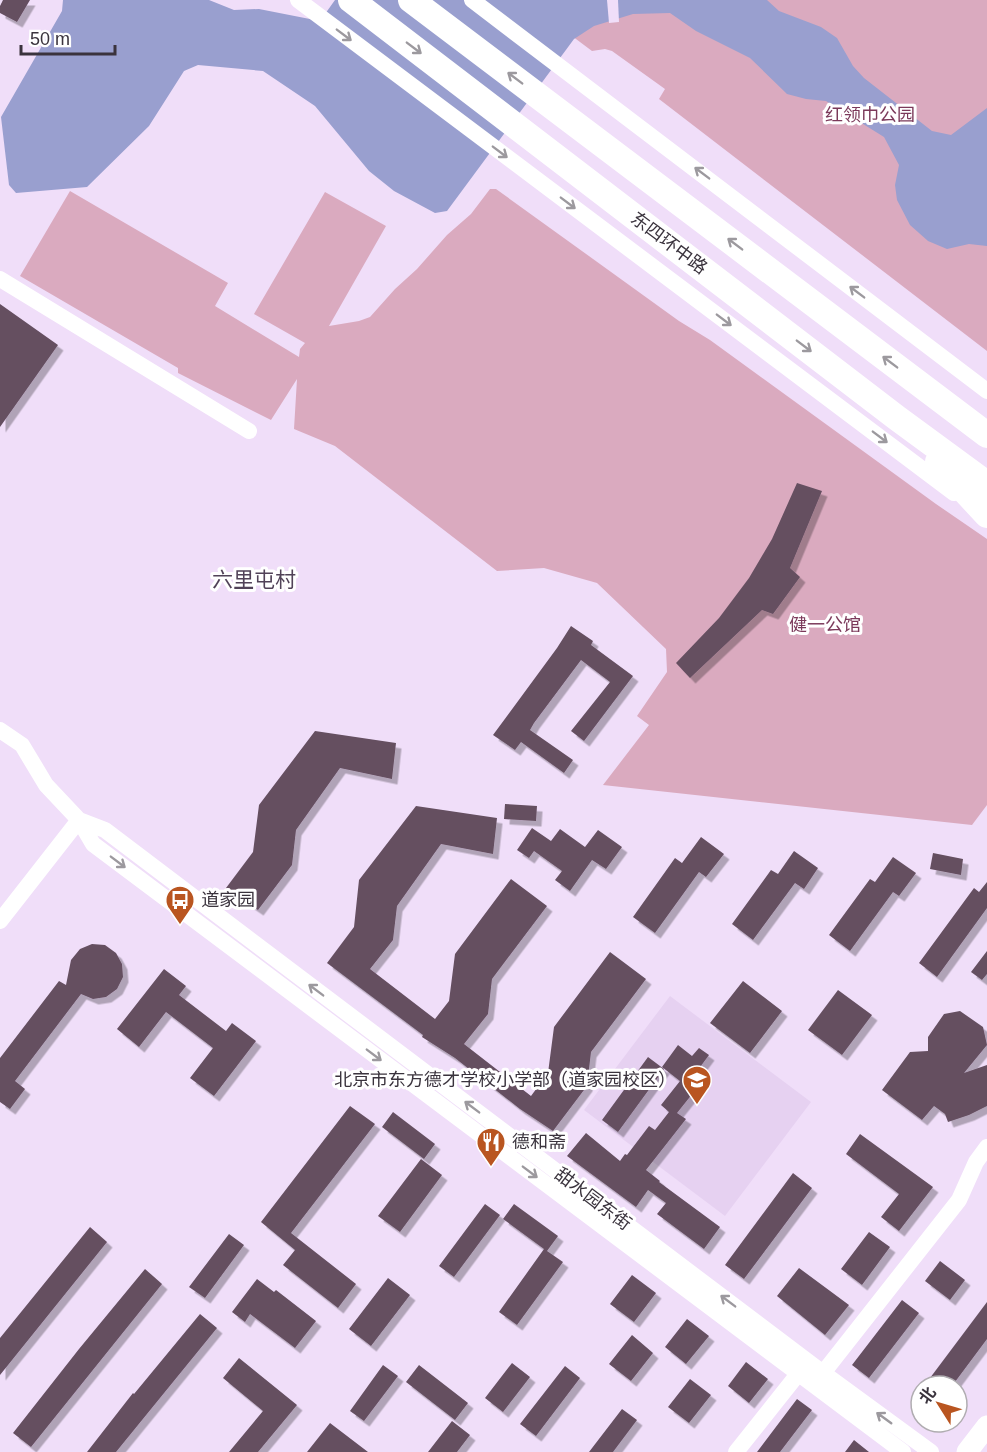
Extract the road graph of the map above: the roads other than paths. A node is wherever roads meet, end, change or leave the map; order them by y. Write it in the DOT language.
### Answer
graph roads {
  1 [pos="298,0"];
  2 [pos="351,0"];
  3 [pos="411,0"];
  4 [pos="472,0"];
  5 [pos="0,279"];
  6 [pos="920,384"];
  7 [pos="987,391"];
  8 [pos="897,417"];
  9 [pos="987,417"];
  10 [pos="249,430"];
  11 [pos="987,435"];
  12 [pos="987,484"];
  13 [pos="987,516"];
  14 [pos="0,730"];
  15 [pos="79,820"];
  16 [pos="0,921"];
  17 [pos="987,1147"];
  18 [pos="823,1373"];
  19 [pos="798,1374"];
  20 [pos="987,1426"];
  21 [pos="736,1452"];
  22 [pos="903,1452"];
  23 [pos="931,1452"];
  24 [pos="967,1452"];
  1 -- 13 [label="street, 东四环中路, one-way"];
  2 -- 8 [label="highway, 东四环中路, one-way"];
  6 -- 3 [label="highway, one-way"];
  7 -- 4 [label="street, one-way"];
  5 -- 10 [label="street"];
  6 -- 9 [label="highway"];
  6 -- 11 [label="highway"];
  8 -- 12 [label="highway, 东四环中路"];
  8 -- 13 [label="highway"];
  14 -- 15 [label="street, 甜水园东街"];
  15 -- 16 [label="street"];
  18 -- 15 [label="street, 甜水园东街, one-way"];
  15 -- 19 [label="street, 甜水园东街, one-way"];
  17 -- 18 [label="street"];
  23 -- 18 [label="street, 甜水园东街, one-way"];
  19 -- 21 [label="street"];
  19 -- 22 [label="street, 甜水园东街"];
  20 -- 24 [label="main road"];
}
